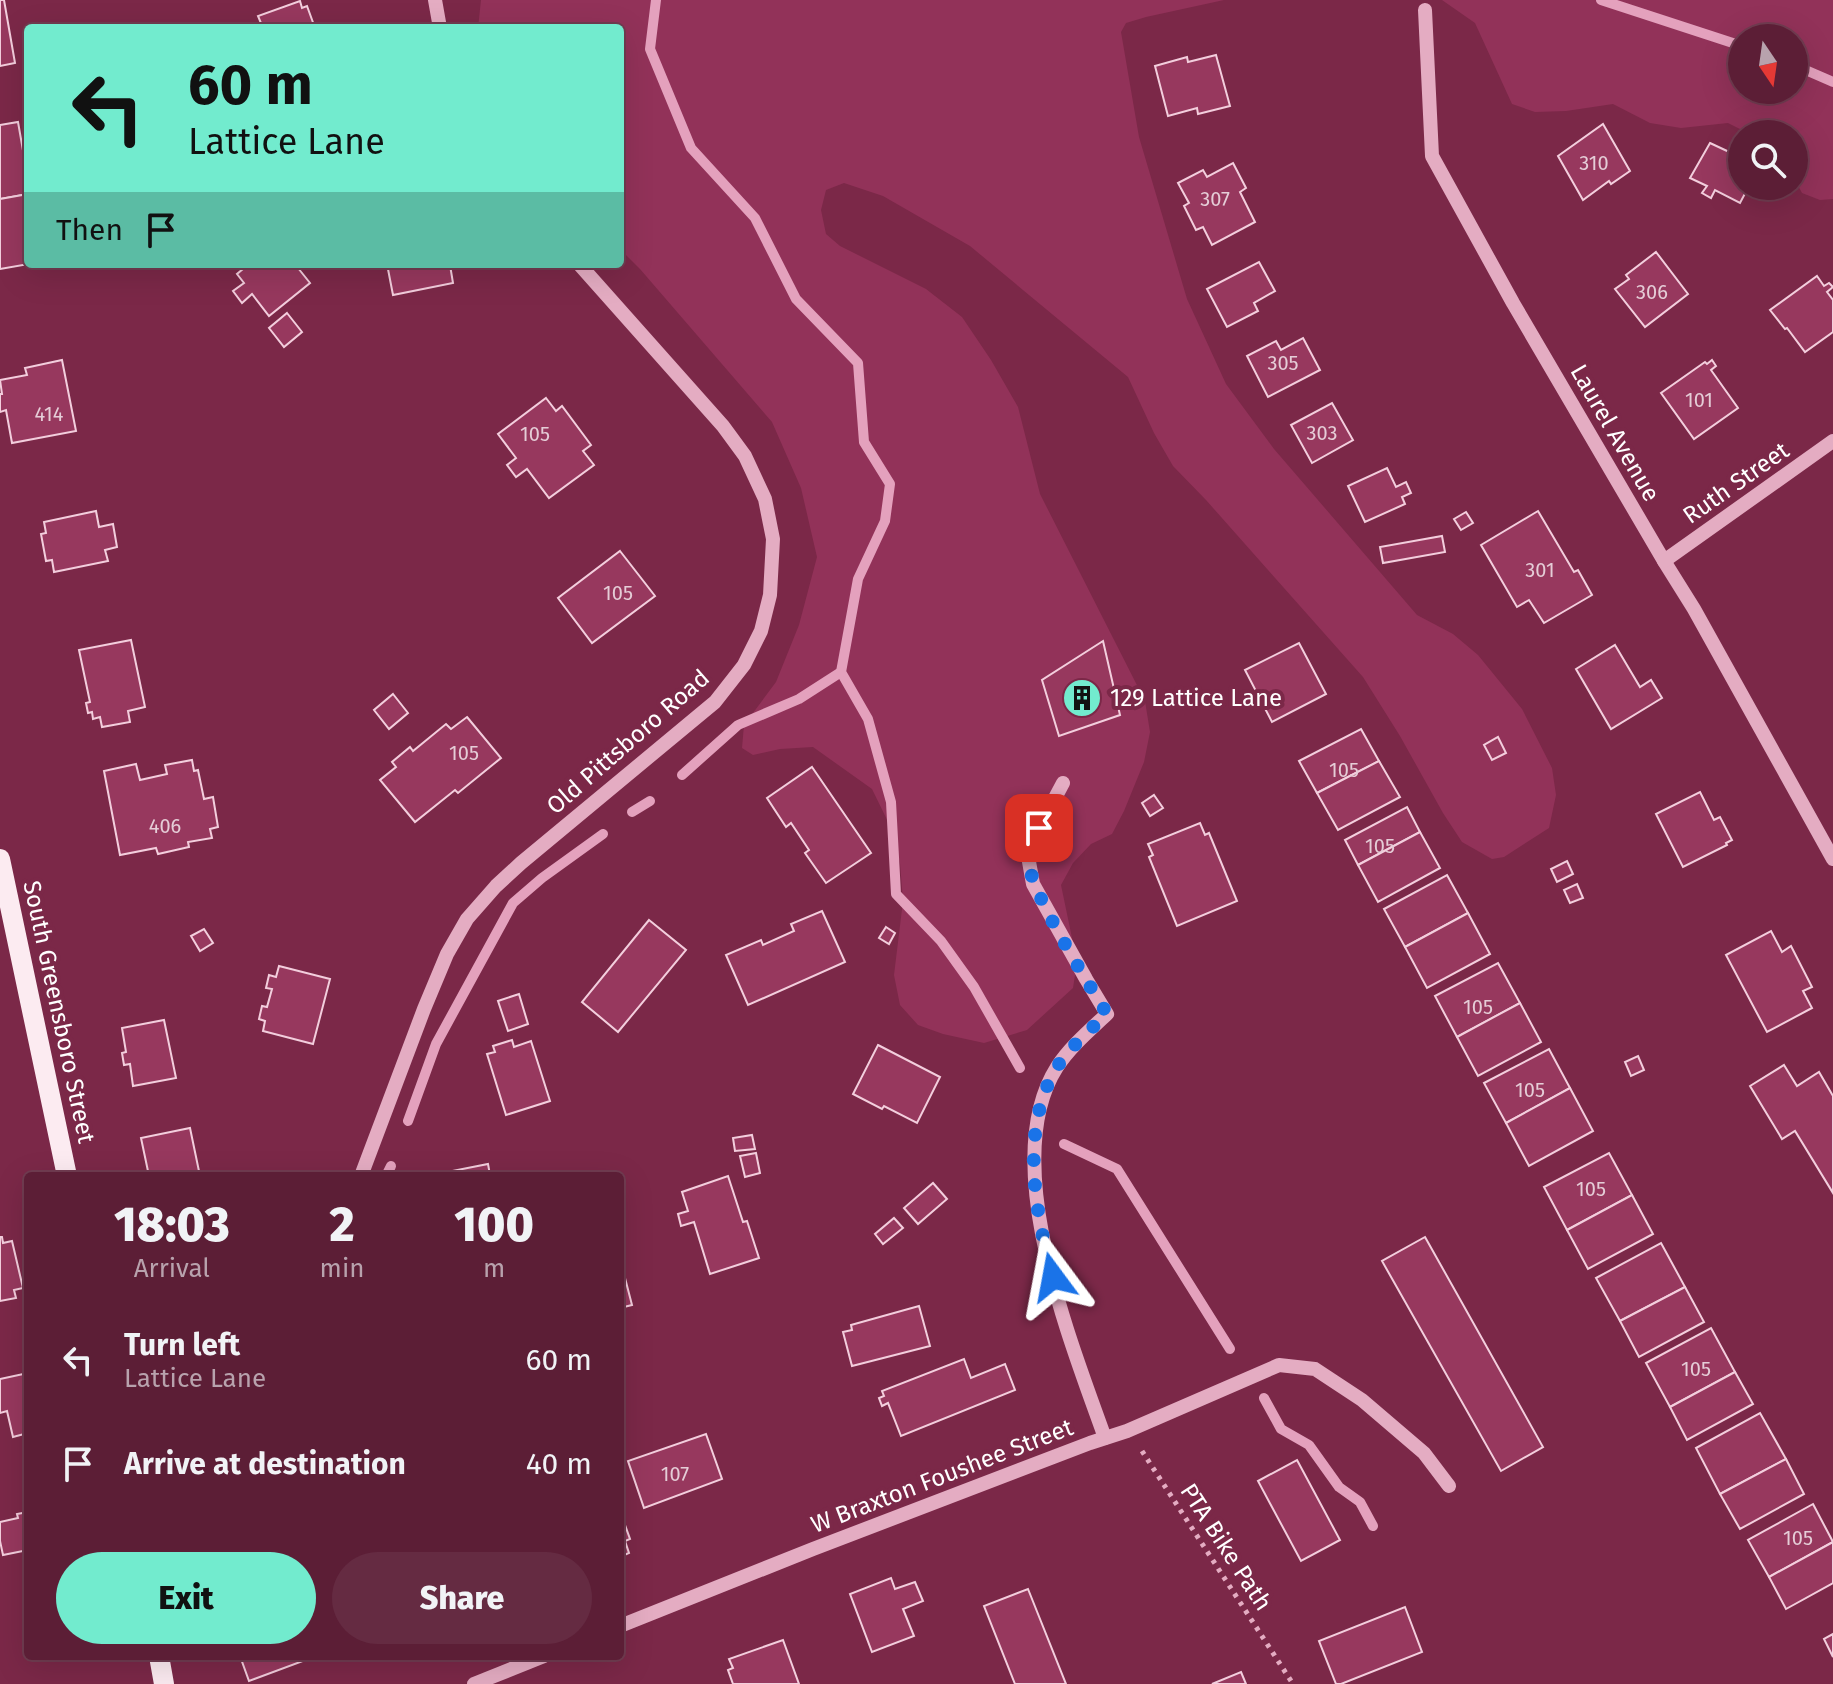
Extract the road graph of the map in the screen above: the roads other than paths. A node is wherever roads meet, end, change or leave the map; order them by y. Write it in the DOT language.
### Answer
graph roads {
  1 [pos="435,0"];
  2 [pos="1425,10"];
  3 [pos="439,24"];
  4 [pos="583,268"];
  5 [pos="1833,441"];
  6 [pos="1664,561"];
  7 [pos="1063,783"];
  8 [pos="0,859"];
  9 [pos="1833,859"];
  10 [pos="66,1172"];
  11 [pos="363,1172"];
  12 [pos="1105,1438"];
  13 [pos="1449,1486"];
  14 [pos="624,1624"];
  15 [pos="160,1660"];
  16 [pos="534,1660"];
  17 [pos="164,1684"];
  18 [pos="474,1684"];
  1 -- 3 [label="street"];
  2 -- 6 [label="street, Laurel Avenue"];
  4 -- 11 [label="street, Old Pittsboro Road"];
  5 -- 6 [label="street, Ruth Street"];
  6 -- 9 [label="street, Laurel Avenue"];
  7 -- 12 [label="street"];
  8 -- 10 [label="main road, South Greensboro Street"];
  12 -- 13 [label="street, W Braxton Foushee Street"];
  12 -- 14 [label="street, W Braxton Foushee Street"];
  15 -- 17 [label="main road"];
  16 -- 18 [label="street"];
}
